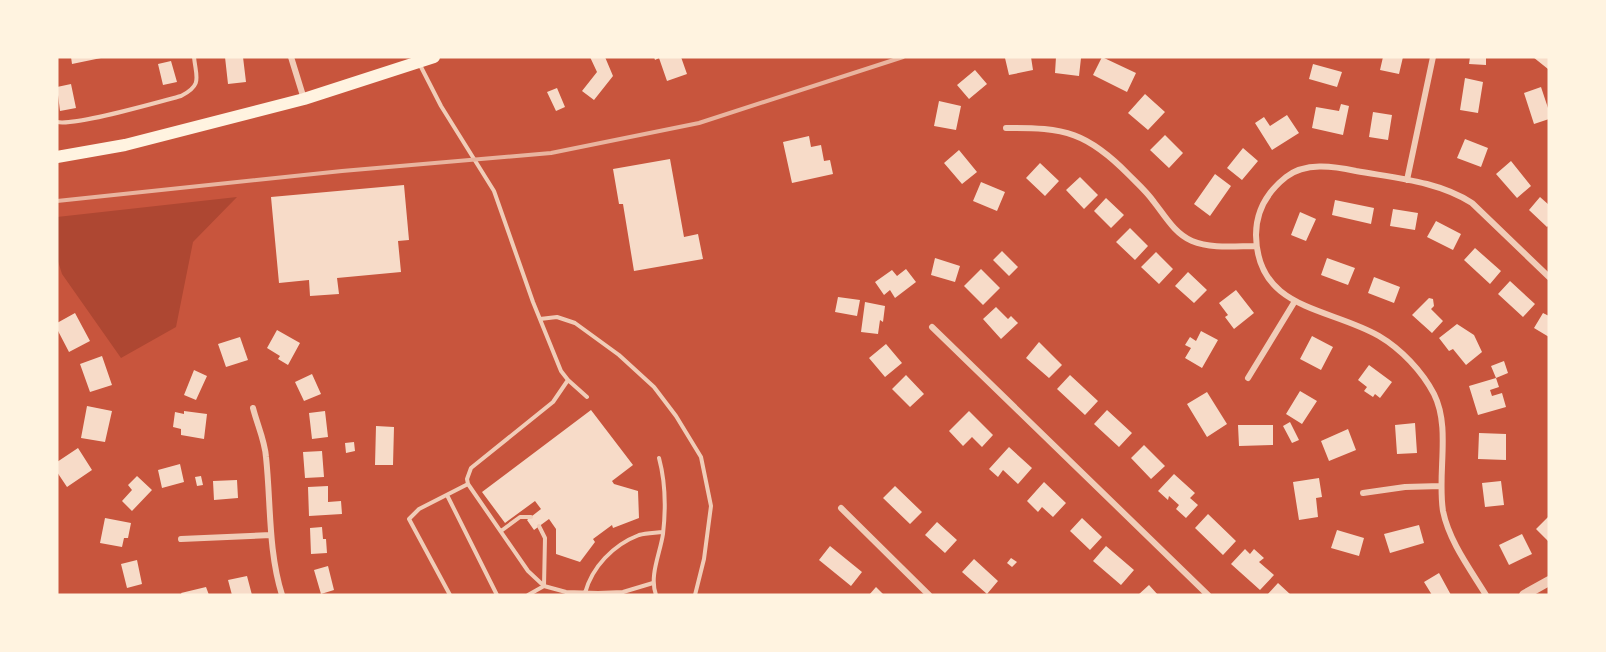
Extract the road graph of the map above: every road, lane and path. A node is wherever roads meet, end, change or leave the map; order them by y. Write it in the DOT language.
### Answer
graph roads {
  1 [pos="194,57"];
  2 [pos="291,57"];
  3 [pos="434,57"];
  4 [pos="1433,57"];
  5 [pos="419,63"];
  6 [pos="304,99"];
  7 [pos="57,122"];
  8 [pos="1006,128"];
  9 [pos="57,157"];
  10 [pos="1407,180"];
  11 [pos="1256,246"];
  12 [pos="1549,277"];
  13 [pos="1295,301"];
  14 [pos="540,319"];
  15 [pos="932,327"];
  16 [pos="1248,378"];
  17 [pos="568,380"];
  18 [pos="587,397"];
  19 [pos="253,408"];
  20 [pos="658,459"];
  21 [pos="468,484"];
  22 [pos="1441,486"];
  23 [pos="1363,493"];
  24 [pos="447,495"];
  25 [pos="841,508"];
  26 [pos="531,517"];
  27 [pos="539,526"];
  28 [pos="501,531"];
  29 [pos="663,532"];
  30 [pos="271,535"];
  31 [pos="181,539"];
  32 [pos="1549,581"];
  33 [pos="653,582"];
  34 [pos="544,586"];
  35 [pos="585,593"];
  36 [pos="282,595"];
  37 [pos="450,595"];
  38 [pos="497,595"];
  39 [pos="528,595"];
  40 [pos="656,595"];
  41 [pos="695,595"];
  42 [pos="929,595"];
  43 [pos="1208,595"];
  44 [pos="1486,595"];
  45 [pos="1524,595"];
  1 -- 7 [label="lane"];
  2 -- 6 [label="street"];
  3 -- 5 [label="main road"];
  4 -- 10 [label="street"];
  5 -- 6 [label="main road"];
  5 -- 14 [label="lane"];
  6 -- 9 [label="main road"];
  8 -- 11 [label="street"];
  10 -- 11 [label="street"];
  10 -- 12 [label="street"];
  11 -- 13 [label="street"];
  13 -- 16 [label="street"];
  13 -- 22 [label="street"];
  14 -- 17 [label="lane"];
  14 -- 41 [label="lane"];
  15 -- 43 [label="street"];
  17 -- 18 [label="lane"];
  17 -- 21 [label="lane"];
  19 -- 30 [label="street"];
  20 -- 29 [label="lane"];
  21 -- 24 [label="lane"];
  21 -- 28 [label="lane"];
  22 -- 23 [label="street"];
  22 -- 44 [label="street"];
  24 -- 37 [label="lane"];
  24 -- 38 [label="lane"];
  25 -- 42 [label="street"];
  26 -- 28 [label="lane"];
  27 -- 34 [label="lane"];
  28 -- 34 [label="lane"];
  29 -- 33 [label="lane"];
  29 -- 35 [label="lane"];
  30 -- 31 [label="street"];
  30 -- 36 [label="street"];
  32 -- 45 [label="street"];
  33 -- 35 [label="lane"];
  33 -- 40 [label="lane"];
  34 -- 35 [label="lane"];
  34 -- 39 [label="lane"];
}
